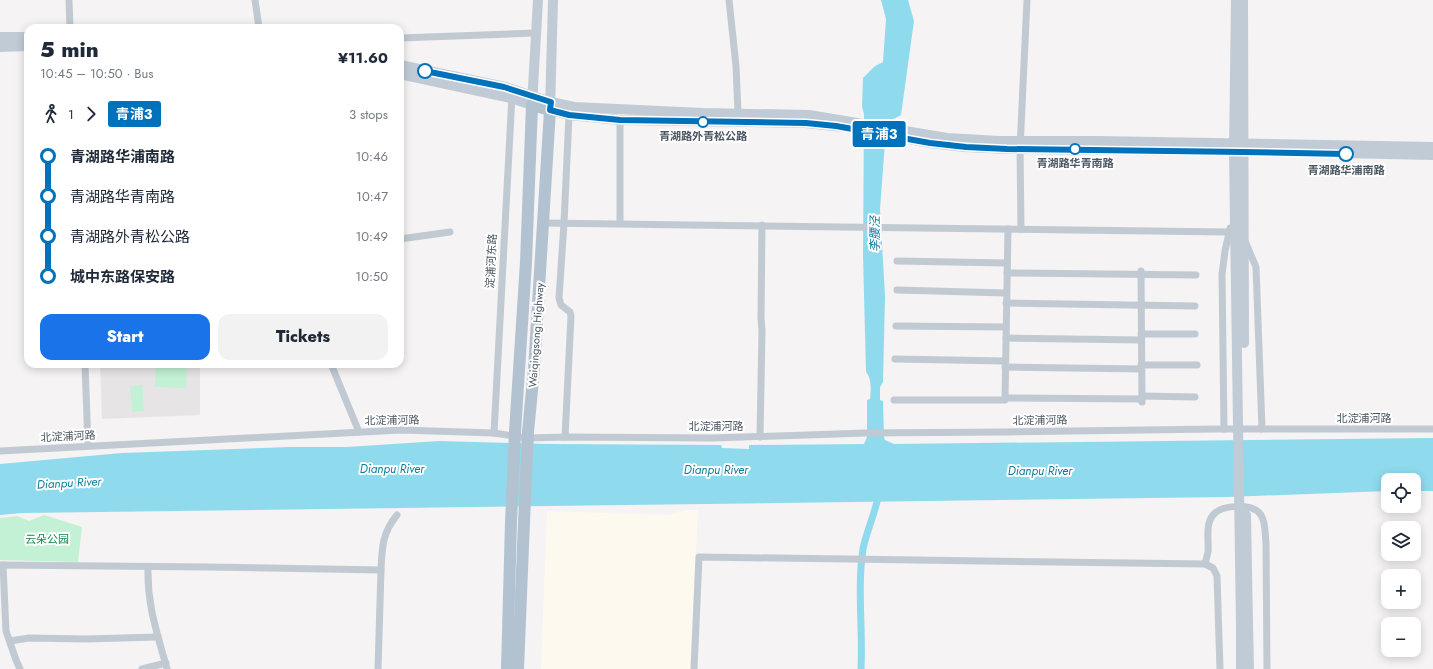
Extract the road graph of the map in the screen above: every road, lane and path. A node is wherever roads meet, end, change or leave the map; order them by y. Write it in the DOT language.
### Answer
graph roads {
  1 [pos="69,0"];
  2 [pos="255,0"];
  3 [pos="538,0"];
  4 [pos="553,0"];
  5 [pos="729,0"];
  6 [pos="1026,0"];
  7 [pos="1236,0"];
  8 [pos="1243,0"];
  9 [pos="70,24"];
  10 [pos="258,24"];
  11 [pos="536,33"];
  12 [pos="0,37"];
  13 [pos="24,37"];
  14 [pos="404,38"];
  15 [pos="24,46"];
  16 [pos="0,47"];
  17 [pos="404,66"];
  18 [pos="404,75"];
  19 [pos="512,94"];
  20 [pos="532,101"];
  21 [pos="550,106"];
  22 [pos="738,113"];
  23 [pos="569,115"];
  24 [pos="620,120"];
  25 [pos="862,127"];
  26 [pos="1020,145"];
  27 [pos="1433,147"];
  28 [pos="1239,148"];
  29 [pos="1433,155"];
  30 [pos="1236,215"];
  31 [pos="543,223"];
  32 [pos="564,223"];
  33 [pos="620,223"];
  34 [pos="762,225"];
  35 [pos="1008,229"];
  36 [pos="1021,229"];
  37 [pos="450,232"];
  38 [pos="1228,232"];
  39 [pos="404,238"];
  40 [pos="1243,238"];
  41 [pos="1226,242"];
  42 [pos="897,261"];
  43 [pos="1235,262"];
  44 [pos="1007,263"];
  45 [pos="1141,272"];
  46 [pos="1007,273"];
  47 [pos="1196,275"];
  48 [pos="897,290"];
  49 [pos="1006,293"];
  50 [pos="1006,303"];
  51 [pos="1141,305"];
  52 [pos="1195,306"];
  53 [pos="896,326"];
  54 [pos="1006,327"];
  55 [pos="1195,334"];
  56 [pos="1141,337"];
  57 [pos="1006,338"];
  58 [pos="1240,357"];
  59 [pos="895,359"];
  60 [pos="1005,364"];
  61 [pos="1197,365"];
  62 [pos="1141,367"];
  63 [pos="85,368"];
  64 [pos="333,368"];
  65 [pos="1195,397"];
  66 [pos="1005,398"];
  67 [pos="894,400"];
  68 [pos="1142,400"];
  69 [pos="1224,429"];
  70 [pos="1262,429"];
  71 [pos="1433,429"];
  72 [pos="359,432"];
  73 [pos="494,433"];
  74 [pos="565,437"];
  75 [pos="760,437"];
  76 [pos="88,446"];
  77 [pos="0,451"];
  78 [pos="397,515"];
  79 [pos="1205,564"];
  80 [pos="2,565"];
  81 [pos="148,567"];
  82 [pos="381,570"];
  83 [pos="1244,623"];
  84 [pos="158,637"];
  85 [pos="10,641"];
  86 [pos="166,666"];
  87 [pos="519,666"];
  88 [pos="20,669"];
  89 [pos="142,669"];
  90 [pos="378,669"];
  91 [pos="506,669"];
  92 [pos="694,669"];
  93 [pos="1220,669"];
  94 [pos="1241,669"];
  95 [pos="1249,669"];
  96 [pos="1267,669"];
  1 -- 9 [label="street"];
  2 -- 10 [label="street"];
  3 -- 11 [label="main road, Waiqingsong Highway"];
  4 -- 21 [label="main road, Waiqingsong Highway"];
  5 -- 22 [label="street"];
  6 -- 26 [label="street"];
  7 -- 28 [label="main road"];
  8 -- 28 [label="main road"];
  11 -- 14 [label="street"];
  11 -- 20 [label="main road, Waiqingsong Highway"];
  12 -- 13 [label="main road"];
  15 -- 16 [label="main road"];
  17 -- 19 [label="main road"];
  18 -- 19 [label="main road"];
  19 -- 20 [label="main road"];
  19 -- 73 [label="street, 淀浦河东路"];
  20 -- 21 [label="main road"];
  20 -- 91 [label="main road, Waiqingsong Highway, bridge"];
  21 -- 22 [label="main road"];
  21 -- 23 [label="main road"];
  21 -- 31 [label="main road, Waiqingsong Highway"];
  22 -- 25 [label="main road"];
  23 -- 24 [label="main road"];
  23 -- 32 [label="street"];
  24 -- 25 [label="main road"];
  24 -- 33 [label="street"];
  25 -- 26 [label="main road"];
  26 -- 28 [label="main road"];
  26 -- 36 [label="street"];
  27 -- 28 [label="main road"];
  28 -- 29 [label="main road"];
  28 -- 30 [label="main road"];
  28 -- 40 [label="main road"];
  30 -- 38 [label="street"];
  30 -- 43 [label="main road"];
  31 -- 32 [label="street"];
  31 -- 87 [label="main road, Waiqingsong Highway, bridge"];
  32 -- 33 [label="street"];
  32 -- 74 [label="street"];
  33 -- 34 [label="street"];
  34 -- 35 [label="street"];
  34 -- 75 [label="street"];
  35 -- 36 [label="street"];
  35 -- 44 [label="street"];
  36 -- 38 [label="street"];
  37 -- 39 [label="street"];
  38 -- 41 [label="street"];
  40 -- 58 [label="main road"];
  40 -- 70 [label="street"];
  41 -- 43 [label="street"];
  41 -- 69 [label="street"];
  42 -- 44 [label="street"];
  43 -- 58 [label="main road"];
  44 -- 46 [label="street"];
  45 -- 46 [label="street"];
  45 -- 47 [label="street"];
  45 -- 51 [label="street"];
  46 -- 49 [label="street"];
  48 -- 49 [label="street"];
  49 -- 50 [label="street"];
  50 -- 51 [label="street"];
  50 -- 54 [label="street"];
  51 -- 52 [label="street"];
  51 -- 56 [label="street"];
  53 -- 54 [label="street"];
  54 -- 57 [label="street"];
  55 -- 56 [label="street"];
  56 -- 57 [label="street"];
  56 -- 62 [label="street"];
  57 -- 60 [label="street"];
  58 -- 83 [label="main road, bridge"];
  59 -- 60 [label="street"];
  60 -- 62 [label="street"];
  60 -- 66 [label="street"];
  61 -- 62 [label="street"];
  62 -- 68 [label="street"];
  63 -- 76 [label="street"];
  64 -- 72 [label="street"];
  65 -- 68 [label="street"];
  66 -- 67 [label="street"];
  66 -- 68 [label="street"];
  69 -- 70 [label="street, 北淀浦河路"];
  69 -- 75 [label="street, 北淀浦河路"];
  70 -- 71 [label="street, 北淀浦河路"];
  72 -- 73 [label="street, 北淀浦河路"];
  72 -- 76 [label="street, 北淀浦河路"];
  73 -- 74 [label="street, 北淀浦河路"];
  74 -- 75 [label="street, 北淀浦河路"];
  76 -- 77 [label="street, 北淀浦河路"];
  78 -- 82 [label="street"];
  79 -- 92 [label="street"];
  79 -- 93 [label="street"];
  79 -- 96 [label="street"];
  80 -- 81 [label="street"];
  80 -- 85 [label="street"];
  81 -- 82 [label="street"];
  81 -- 84 [label="street"];
  82 -- 90 [label="street"];
  83 -- 94 [label="main road"];
  83 -- 95 [label="main road"];
  84 -- 85 [label="street"];
  84 -- 86 [label="street"];
  85 -- 88 [label="street"];
  86 -- 89 [label="street"];
}
